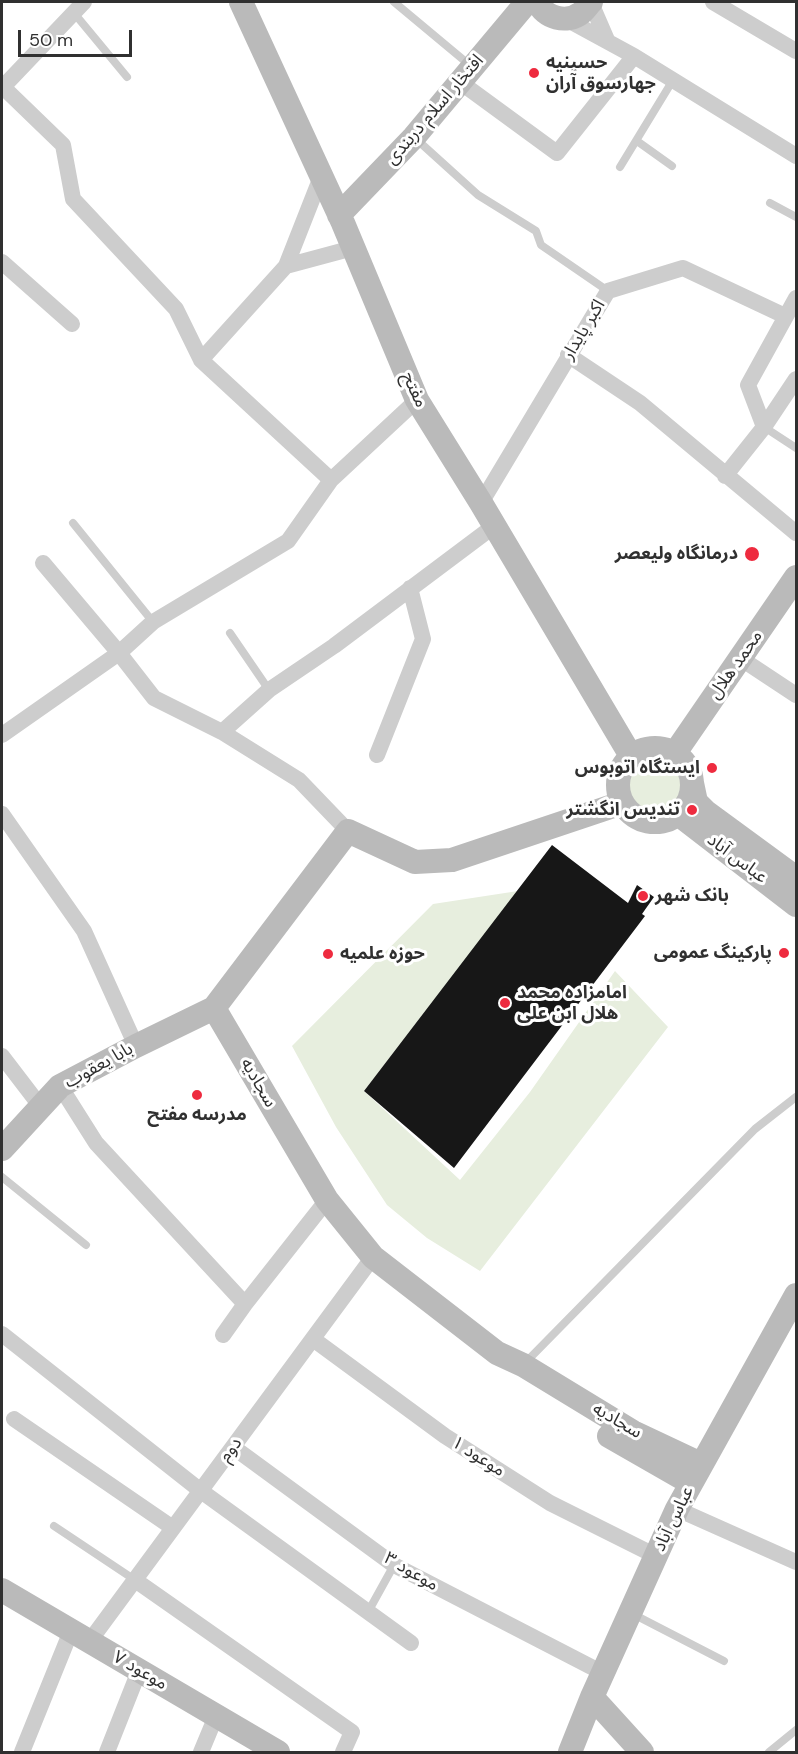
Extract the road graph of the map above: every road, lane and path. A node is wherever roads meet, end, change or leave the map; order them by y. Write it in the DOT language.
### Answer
graph roads {
  1 [pos="241,2"];
  2 [pos="393,2"];
  3 [pos="527,2"];
  4 [pos="538,2"];
  5 [pos="591,2"];
  6 [pos="713,2"];
  7 [pos="79,7"];
  8 [pos="566,19"];
  9 [pos="607,40"];
  10 [pos="796,51"];
  11 [pos="634,56"];
  12 [pos="466,75"];
  13 [pos="127,77"];
  14 [pos="673,80"];
  15 [pos="2,88"];
  16 [pos="414,137"];
  17 [pos="637,141"];
  18 [pos="796,156"];
  19 [pos="672,166"];
  20 [pos="620,168"];
  21 [pos="321,177"];
  22 [pos="770,203"];
  23 [pos="339,215"];
  24 [pos="796,217"];
  25 [pos="354,248"];
  26 [pos="2,262"];
  27 [pos="286,266"];
  28 [pos="608,291"];
  29 [pos="796,298"];
  30 [pos="785,316"];
  31 [pos="72,324"];
  32 [pos="568,355"];
  33 [pos="201,360"];
  34 [pos="796,380"];
  35 [pos="417,400"];
  36 [pos="764,427"];
  37 [pos="796,448"];
  38 [pos="726,476"];
  39 [pos="331,480"];
  40 [pos="481,503"];
  41 [pos="72,523"];
  42 [pos="494,526"];
  43 [pos="796,533"];
  44 [pos="43,563"];
  45 [pos="796,577"];
  46 [pos="410,588"];
  47 [pos="153,622"];
  48 [pos="230,633"];
  49 [pos="119,652"];
  50 [pos="740,658"];
  51 [pos="269,690"];
  52 [pos="796,695"];
  53 [pos="222,732"];
  54 [pos="2,735"];
  55 [pos="675,753"];
  56 [pos="377,755"];
  57 [pos="631,756"];
  58 [pos="692,783"];
  59 [pos="622,803"];
  60 [pos="2,814"];
  61 [pos="678,814"];
  62 [pos="348,831"];
  63 [pos="796,878"];
  64 [pos="796,905"];
  65 [pos="214,1008"];
  66 [pos="136,1046"];
  67 [pos="2,1056"];
  68 [pos="60,1086"];
  69 [pos="796,1097"];
  70 [pos="41,1107"];
  71 [pos="2,1149"];
  72 [pos="2,1178"];
  73 [pos="327,1200"];
  74 [pos="86,1245"];
  75 [pos="373,1257"];
  76 [pos="796,1295"];
  77 [pos="245,1304"];
  78 [pos="2,1334"];
  79 [pos="223,1335"];
  80 [pos="313,1339"];
  81 [pos="497,1353"];
  82 [pos="523,1365"];
  83 [pos="14,1419"];
  84 [pos="233,1448"];
  85 [pos="696,1474"];
  86 [pos="201,1491"];
  87 [pos="677,1509"];
  88 [pos="54,1526"];
  89 [pos="173,1528"];
  90 [pos="656,1556"];
  91 [pos="796,1562"];
  92 [pos="394,1565"];
  93 [pos="135,1580"];
  94 [pos="2,1593"];
  95 [pos="368,1612"];
  96 [pos="630,1612"];
  97 [pos="80,1636"];
  98 [pos="411,1643"];
  99 [pos="724,1661"];
  100 [pos="139,1671"];
  101 [pos="603,1673"];
  102 [pos="592,1697"];
  103 [pos="216,1716"];
  104 [pos="796,1730"];
  105 [pos="22,1752"];
  106 [pos="107,1752"];
  107 [pos="201,1752"];
  108 [pos="278,1752"];
  109 [pos="343,1752"];
  110 [pos="570,1752"];
  111 [pos="642,1752"];
  112 [pos="769,1752"];
  1 -- 21 [label="main road, مفتح"];
  2 -- 12 [label="lane"];
  3 -- 12 [label="main road, افتخار اسلام دربندی"];
  4 -- 8 [label="main road"];
  5 -- 8 [label="main road"];
  5 -- 9 [label="street"];
  6 -- 10 [label="street"];
  7 -- 13 [label="lane"];
  7 -- 15 [label="street"];
  8 -- 9 [label="street"];
  9 -- 11 [label="street"];
  11 -- 12 [label="street"];
  11 -- 14 [label="street"];
  12 -- 16 [label="main road, افتخار اسلام دربندی"];
  14 -- 17 [label="lane"];
  14 -- 18 [label="street"];
  15 -- 33 [label="street"];
  16 -- 23 [label="main road, افتخار اسلام دربندی"];
  16 -- 28 [label="lane"];
  17 -- 19 [label="lane"];
  17 -- 20 [label="lane"];
  21 -- 23 [label="main road, مفتح"];
  21 -- 27 [label="street"];
  22 -- 24 [label="lane"];
  23 -- 25 [label="main road, مفتح"];
  25 -- 27 [label="street"];
  25 -- 35 [label="main road, مفتح"];
  26 -- 31 [label="street"];
  27 -- 33 [label="street"];
  28 -- 30 [label="street, اکبر پایدار"];
  28 -- 32 [label="street, اکبر پایدار"];
  29 -- 30 [label="street"];
  30 -- 36 [label="street"];
  32 -- 38 [label="street"];
  32 -- 40 [label="street, اکبر پایدار"];
  33 -- 39 [label="street"];
  34 -- 36 [label="street"];
  35 -- 39 [label="street"];
  35 -- 40 [label="main road, مفتح"];
  36 -- 37 [label="lane"];
  36 -- 38 [label="street"];
  38 -- 43 [label="street"];
  39 -- 47 [label="street"];
  40 -- 42 [label="main road, مفتح"];
  41 -- 47 [label="lane"];
  42 -- 46 [label="street"];
  42 -- 57 [label="main road, مفتح"];
  44 -- 49 [label="street"];
  45 -- 50 [label="main road, محمد هلال"];
  46 -- 51 [label="street"];
  46 -- 56 [label="street"];
  47 -- 49 [label="street"];
  48 -- 51 [label="lane"];
  49 -- 53 [label="street"];
  49 -- 54 [label="street"];
  50 -- 52 [label="street"];
  50 -- 55 [label="main road, محمد هلال"];
  51 -- 53 [label="street"];
  53 -- 62 [label="street"];
  55 -- 57 [label="main road"];
  55 -- 58 [label="main road"];
  57 -- 59 [label="main road"];
  58 -- 61 [label="main road"];
  58 -- 63 [label="main road, عباس آباد"];
  59 -- 61 [label="main road"];
  59 -- 62 [label="main road"];
  60 -- 66 [label="street"];
  61 -- 64 [label="main road, عباس آباد"];
  62 -- 65 [label="main road"];
  65 -- 66 [label="main road, بابا یعقوب"];
  65 -- 73 [label="main road, سجادیه"];
  66 -- 68 [label="main road, بابا یعقوب"];
  67 -- 70 [label="street"];
  68 -- 70 [label="main road, بابا یعقوب"];
  68 -- 77 [label="street"];
  69 -- 82 [label="lane"];
  70 -- 71 [label="main road, بابا یعقوب"];
  72 -- 74 [label="lane"];
  73 -- 75 [label="main road, سجادیه"];
  73 -- 77 [label="street"];
  75 -- 80 [label="street, دوم"];
  75 -- 81 [label="main road, سجادیه"];
  76 -- 85 [label="main road, عباس آباد"];
  77 -- 79 [label="street"];
  78 -- 86 [label="street"];
  80 -- 84 [label="street, دوم"];
  80 -- 90 [label="street, موعود ۱"];
  81 -- 82 [label="main road, سجادیه"];
  81 -- 85 [label="main road"];
  82 -- 85 [label="main road, سجادیه"];
  83 -- 89 [label="street"];
  84 -- 86 [label="street, دوم"];
  84 -- 92 [label="street, موعود ۳"];
  85 -- 87 [label="main road, عباس آباد"];
  86 -- 89 [label="street, دوم"];
  86 -- 95 [label="street"];
  87 -- 90 [label="main road, عباس آباد"];
  87 -- 91 [label="street"];
  88 -- 93 [label="lane"];
  89 -- 93 [label="street, دوم"];
  90 -- 96 [label="main road, عباس آباد"];
  92 -- 95 [label="lane"];
  92 -- 101 [label="street, موعود ۳"];
  93 -- 97 [label="street, دوم"];
  93 -- 109 [label="street"];
  94 -- 97 [label="main road, موعود ۷"];
  95 -- 98 [label="street"];
  96 -- 99 [label="lane"];
  96 -- 101 [label="main road, عباس آباد"];
  97 -- 100 [label="main road, موعود ۷"];
  97 -- 105 [label="street, دوم"];
  100 -- 103 [label="main road, موعود ۷"];
  100 -- 106 [label="street"];
  101 -- 102 [label="main road, عباس آباد"];
  102 -- 110 [label="main road, عباس آباد"];
  102 -- 111 [label="main road"];
  103 -- 107 [label="street"];
  103 -- 108 [label="main road, موعود ۷"];
  104 -- 112 [label="lane"];
}
